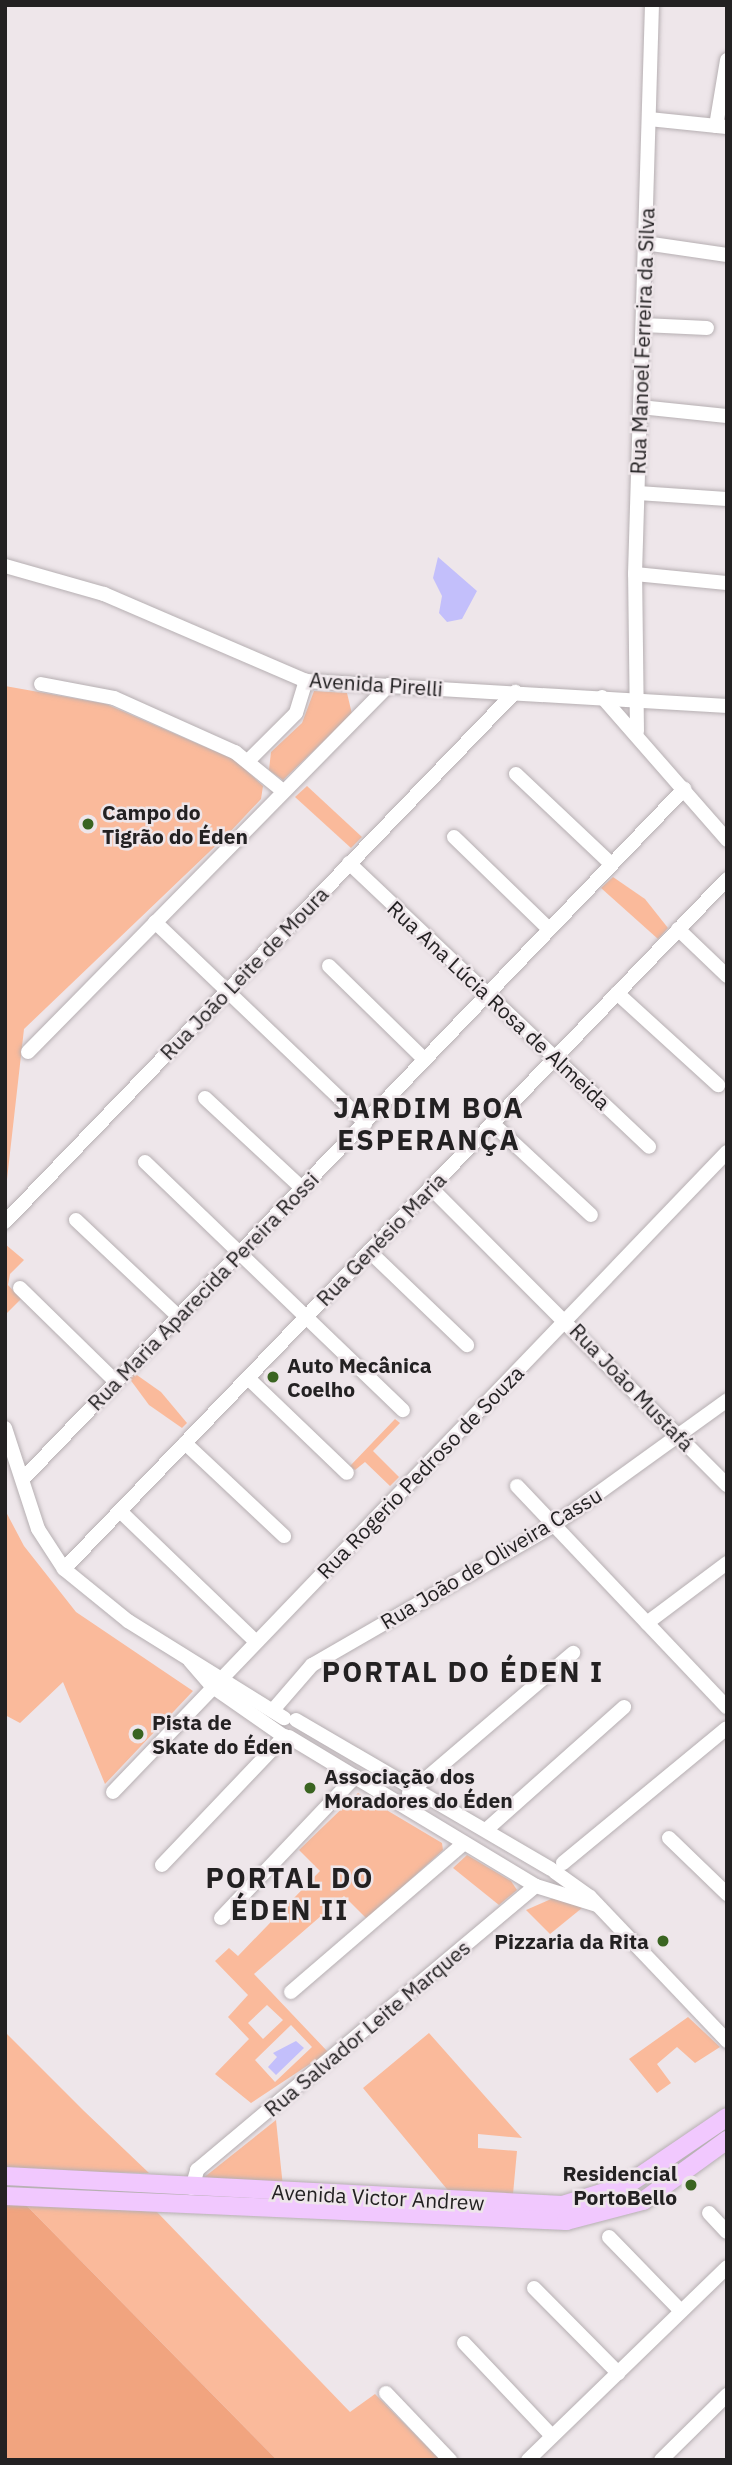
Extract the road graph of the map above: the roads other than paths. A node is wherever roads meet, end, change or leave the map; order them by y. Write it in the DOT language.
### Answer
graph roads {
  1 [pos="652,5"];
  2 [pos="727,60"];
  3 [pos="649,119"];
  4 [pos="721,126"];
  5 [pos="645,243"];
  6 [pos="727,255"];
  7 [pos="642,325"];
  8 [pos="707,328"];
  9 [pos="640,407"];
  10 [pos="727,416"];
  11 [pos="638,493"];
  12 [pos="727,499"];
  13 [pos="5,566"];
  14 [pos="635,574"];
  15 [pos="727,583"];
  16 [pos="306,681"];
  17 [pos="41,684"];
  18 [pos="388,685"];
  19 [pos="472,690"];
  20 [pos="515,692"];
  21 [pos="602,697"];
  22 [pos="633,699"];
  23 [pos="727,706"];
  24 [pos="482,724"];
  25 [pos="635,728"];
  26 [pos="249,760"];
  27 [pos="516,774"];
  28 [pos="684,789"];
  29 [pos="283,791"];
  30 [pos="454,837"];
  31 [pos="727,840"];
  32 [pos="349,863"];
  33 [pos="610,863"];
  34 [pos="727,879"];
  35 [pos="155,922"];
  36 [pos="549,929"];
  37 [pos="678,929"];
  38 [pos="329,966"];
  39 [pos="727,976"];
  40 [pos="227,991"];
  41 [pos="617,993"];
  42 [pos="488,994"];
  43 [pos="28,1052"];
  44 [pos="554,1058"];
  45 [pos="425,1060"];
  46 [pos="718,1085"];
  47 [pos="205,1098"];
  48 [pos="365,1123"];
  49 [pos="492,1123"];
  50 [pos="649,1147"];
  51 [pos="727,1152"];
  52 [pos="145,1162"];
  53 [pos="430,1187"];
  54 [pos="302,1188"];
  55 [pos="591,1216"];
  56 [pos="76,1220"];
  57 [pos="5,1221"];
  58 [pos="369,1251"];
  59 [pos="239,1253"];
  60 [pos="20,1287"];
  61 [pos="178,1316"];
  62 [pos="306,1317"];
  63 [pos="567,1318"];
  64 [pos="467,1345"];
  65 [pos="248,1378"];
  66 [pos="115,1381"];
  67 [pos="727,1400"];
  68 [pos="403,1410"];
  69 [pos="5,1428"];
  70 [pos="681,1437"];
  71 [pos="186,1443"];
  72 [pos="21,1472"];
  73 [pos="347,1473"];
  74 [pos="727,1485"];
  75 [pos="517,1486"];
  76 [pos="120,1511"];
  77 [pos="554,1525"];
  78 [pos="284,1536"];
  79 [pos="727,1563"];
  80 [pos="64,1569"];
  81 [pos="647,1623"];
  82 [pos="256,1642"];
  83 [pos="573,1653"];
  84 [pos="190,1660"];
  85 [pos="224,1676"];
  86 [pos="213,1687"];
  87 [pos="624,1707"];
  88 [pos="727,1707"];
  89 [pos="285,1716"];
  90 [pos="727,1728"];
  91 [pos="285,1736"];
  92 [pos="355,1777"];
  93 [pos="415,1788"];
  94 [pos="113,1792"];
  95 [pos="398,1803"];
  96 [pos="486,1830"];
  97 [pos="669,1838"];
  98 [pos="464,1843"];
  99 [pos="162,1865"];
  100 [pos="551,1873"];
  101 [pos="727,1894"];
  102 [pos="597,1905"];
  103 [pos="220,1918"];
  104 [pos="291,1992"];
  105 [pos="727,2041"];
  106 [pos="727,2114"];
  107 [pos="690,2140"];
  108 [pos="727,2140"];
  109 [pos="5,2176"];
  110 [pos="672,2182"];
  111 [pos="183,2187"];
  112 [pos="5,2196"];
  113 [pos="209,2205"];
  114 [pos="709,2213"];
  115 [pos="727,2232"];
  116 [pos="608,2237"];
  117 [pos="727,2267"];
  118 [pos="534,2288"];
  119 [pos="681,2311"];
  120 [pos="464,2343"];
  121 [pos="618,2373"];
  122 [pos="386,2393"];
  123 [pos="727,2395"];
  124 [pos="552,2436"];
  125 [pos="450,2460"];
  126 [pos="528,2460"];
  127 [pos="661,2460"];
  1 -- 3 [label="street, Rua Manoel Ferreira da Silva"];
  2 -- 4 [label="street"];
  3 -- 4 [label="street"];
  3 -- 5 [label="street, Rua Manoel Ferreira da Silva"];
  5 -- 6 [label="street"];
  5 -- 7 [label="street, Rua Manoel Ferreira da Silva"];
  7 -- 8 [label="street"];
  7 -- 9 [label="street, Rua Manoel Ferreira da Silva"];
  9 -- 10 [label="street"];
  9 -- 11 [label="street, Rua Manoel Ferreira da Silva"];
  11 -- 12 [label="street"];
  11 -- 14 [label="street, Rua Manoel Ferreira da Silva"];
  13 -- 16 [label="street, Avenida Pirelli"];
  14 -- 15 [label="street"];
  14 -- 22 [label="street, Rua Manoel Ferreira da Silva"];
  16 -- 18 [label="street, Avenida Pirelli"];
  16 -- 26 [label="street"];
  17 -- 26 [label="street"];
  18 -- 19 [label="street, Avenida Pirelli"];
  18 -- 29 [label="street"];
  19 -- 20 [label="street, Avenida Pirelli"];
  19 -- 24 [label="street"];
  20 -- 21 [label="street, Avenida Pirelli"];
  20 -- 24 [label="street, Rua João Leite de Moura"];
  21 -- 22 [label="street, Avenida Pirelli"];
  21 -- 25 [label="street"];
  22 -- 23 [label="street, Avenida Pirelli"];
  22 -- 25 [label="street, Rua Manoel Ferreira da Silva"];
  24 -- 32 [label="street, Rua João Leite de Moura"];
  25 -- 28 [label="street"];
  26 -- 29 [label="street"];
  27 -- 33 [label="street"];
  28 -- 31 [label="street"];
  28 -- 33 [label="street, Rua Maria Aparecida Pereira Rossi"];
  29 -- 35 [label="street"];
  30 -- 36 [label="street"];
  32 -- 40 [label="street, Rua João Leite de Moura"];
  32 -- 42 [label="street, Rua Ana Lúcia Rosa de Almeida"];
  33 -- 36 [label="street, Rua Maria Aparecida Pereira Rossi"];
  34 -- 37 [label="street, Rua Genésio Maria"];
  35 -- 40 [label="street"];
  35 -- 43 [label="street"];
  36 -- 42 [label="street, Rua Maria Aparecida Pereira Rossi"];
  37 -- 39 [label="street"];
  37 -- 41 [label="street, Rua Genésio Maria"];
  38 -- 45 [label="street"];
  40 -- 48 [label="street"];
  40 -- 57 [label="street, Rua João Leite de Moura"];
  41 -- 44 [label="street, Rua Genésio Maria"];
  41 -- 46 [label="street"];
  42 -- 44 [label="street, Rua Ana Lúcia Rosa de Almeida"];
  42 -- 45 [label="street, Rua Maria Aparecida Pereira Rossi"];
  44 -- 49 [label="street, Rua Genésio Maria"];
  44 -- 50 [label="street, Rua Ana Lúcia Rosa de Almeida"];
  45 -- 48 [label="street, Rua Maria Aparecida Pereira Rossi"];
  47 -- 54 [label="street"];
  48 -- 54 [label="street, Rua Maria Aparecida Pereira Rossi"];
  49 -- 53 [label="street, Rua Genésio Maria"];
  49 -- 55 [label="street"];
  51 -- 63 [label="street, Rua Rogerio Pedroso de Souza"];
  52 -- 59 [label="street"];
  53 -- 58 [label="street, Rua Genésio Maria"];
  53 -- 63 [label="street, Rua João Mustafá"];
  54 -- 59 [label="street, Rua Maria Aparecida Pereira Rossi"];
  56 -- 61 [label="street"];
  58 -- 62 [label="street, Rua Genésio Maria"];
  58 -- 64 [label="street"];
  59 -- 61 [label="street, Rua Maria Aparecida Pereira Rossi"];
  59 -- 62 [label="street"];
  60 -- 66 [label="street"];
  61 -- 66 [label="street, Rua Maria Aparecida Pereira Rossi"];
  62 -- 65 [label="street, Rua Genésio Maria"];
  62 -- 68 [label="street"];
  63 -- 70 [label="street, Rua João Mustafá"];
  63 -- 82 [label="street, Rua Rogerio Pedroso de Souza"];
  65 -- 71 [label="street, Rua Genésio Maria"];
  65 -- 73 [label="street"];
  66 -- 72 [label="street, Rua Maria Aparecida Pereira Rossi"];
  67 -- 70 [label="street, Rua João de Oliveira Cassu"];
  69 -- 72 [label="street"];
  70 -- 74 [label="street, Rua João Mustafá"];
  70 -- 77 [label="street, Rua João de Oliveira Cassu"];
  71 -- 76 [label="street, Rua Genésio Maria"];
  71 -- 78 [label="street"];
  72 -- 80 [label="street"];
  75 -- 77 [label="street"];
  76 -- 80 [label="street, Rua Genésio Maria"];
  76 -- 82 [label="street"];
  77 -- 81 [label="street"];
  77 -- 89 [label="street, Rua João de Oliveira Cassu"];
  79 -- 81 [label="street"];
  80 -- 84 [label="street"];
  81 -- 88 [label="street"];
  82 -- 85 [label="street, Rua Rogerio Pedroso de Souza"];
  83 -- 93 [label="street"];
  84 -- 85 [label="street"];
  84 -- 86 [label="street"];
  85 -- 86 [label="street, Rua Rogerio Pedroso de Souza"];
  85 -- 89 [label="street"];
  86 -- 91 [label="street"];
  86 -- 94 [label="street, Rua Rogerio Pedroso de Souza"];
  87 -- 96 [label="street"];
  89 -- 91 [label="street, Rua João de Oliveira Cassu"];
  89 -- 93 [label="street"];
  90 -- 100 [label="street, Rua Salvador Leite Marques"];
  91 -- 92 [label="street"];
  91 -- 99 [label="street"];
  92 -- 95 [label="street"];
  92 -- 103 [label="street"];
  93 -- 95 [label="street"];
  93 -- 96 [label="street"];
  95 -- 98 [label="street"];
  96 -- 100 [label="street"];
  97 -- 101 [label="street"];
  98 -- 100 [label="street"];
  98 -- 104 [label="street"];
  100 -- 102 [label="street"];
  100 -- 102 [label="street"];
  100 -- 111 [label="street, Rua Salvador Leite Marques"];
  102 -- 105 [label="street"];
  106 -- 107 [label="main road, Avenida Victor Andrew"];
  107 -- 110 [label="main road"];
  107 -- 111 [label="main road, Avenida Victor Andrew"];
  108 -- 110 [label="main road, Avenida Victor Andrew"];
  109 -- 111 [label="main road, Avenida Victor Andrew"];
  110 -- 113 [label="main road, Avenida Victor Andrew"];
  111 -- 113 [label="main road"];
  112 -- 113 [label="main road, Avenida Victor Andrew"];
  114 -- 115 [label="street"];
  116 -- 119 [label="street"];
  117 -- 119 [label="street"];
  118 -- 121 [label="street"];
  119 -- 121 [label="street"];
  120 -- 124 [label="street"];
  121 -- 124 [label="street"];
  122 -- 125 [label="street"];
  123 -- 127 [label="street"];
  124 -- 126 [label="street"];
}
